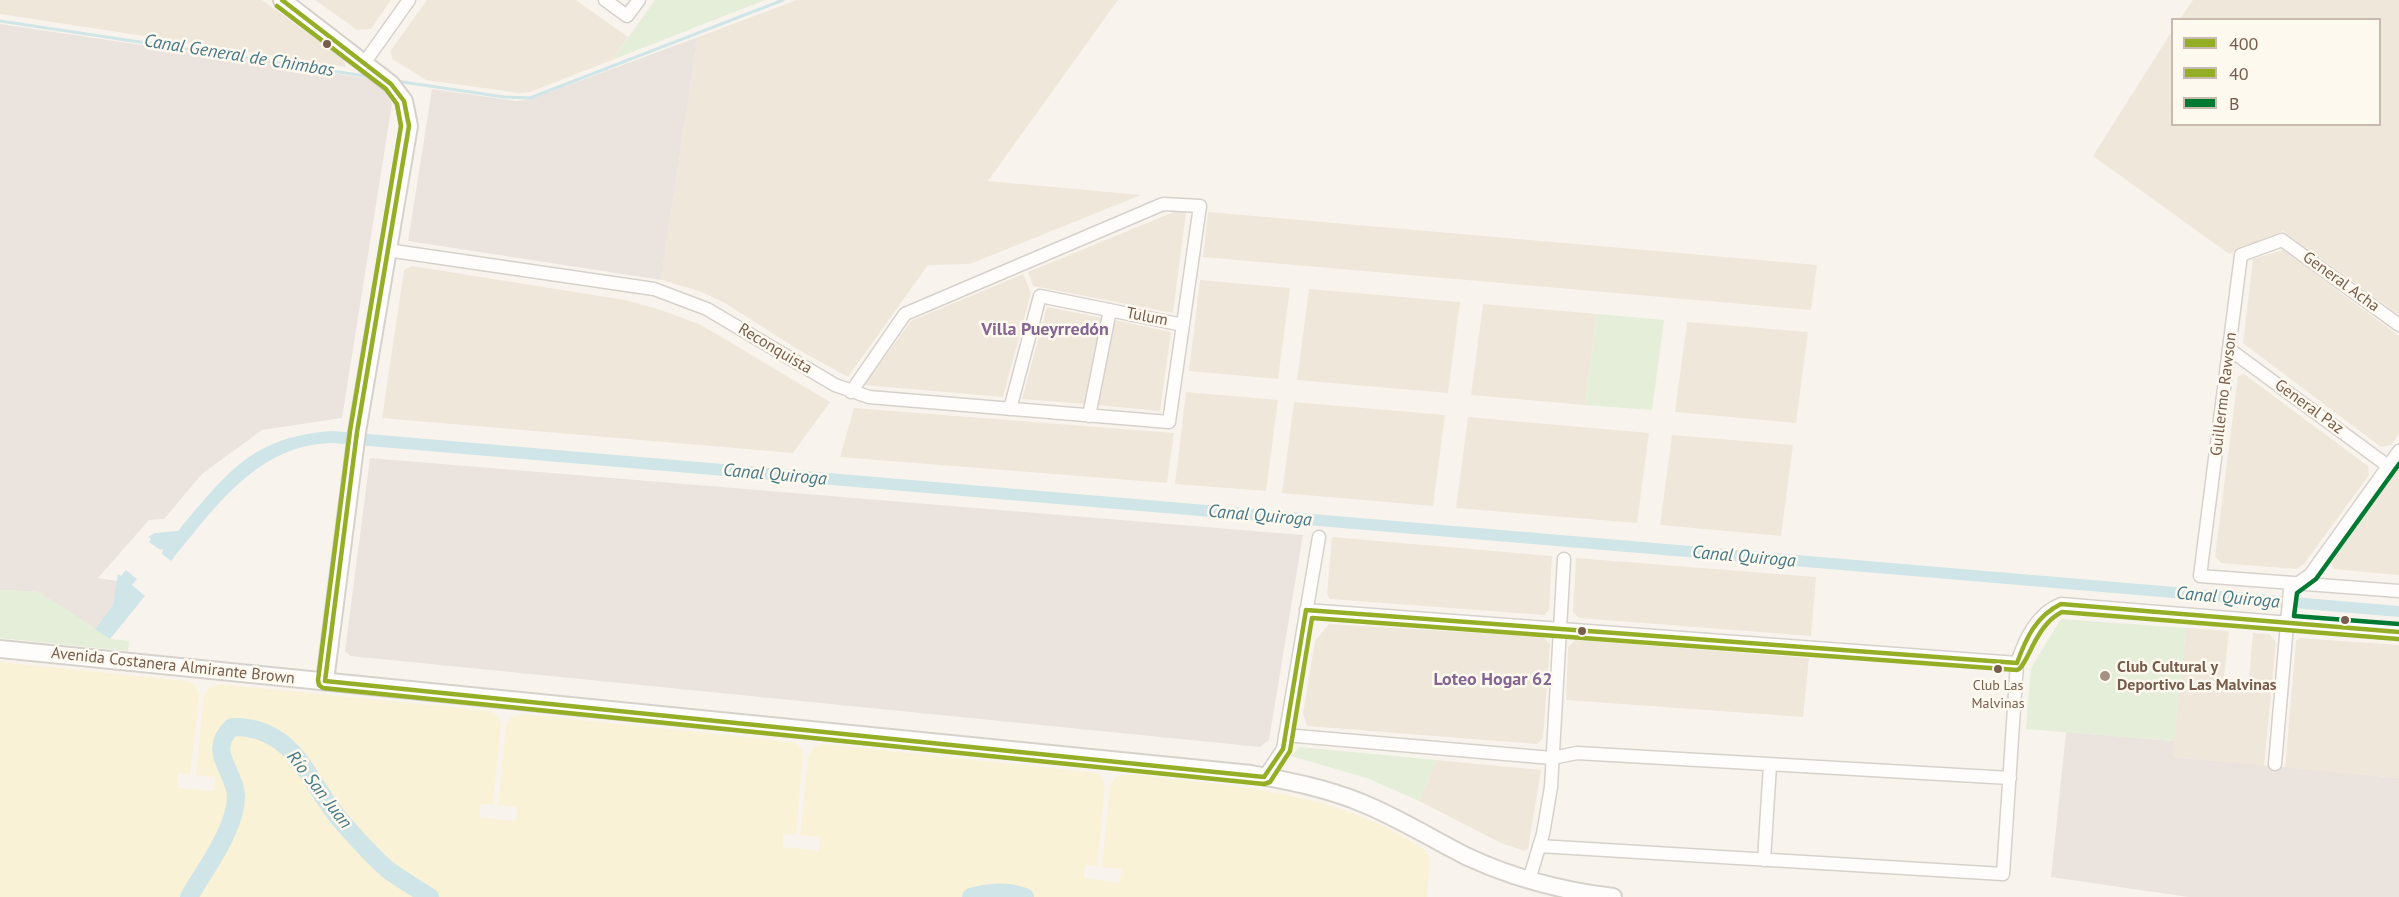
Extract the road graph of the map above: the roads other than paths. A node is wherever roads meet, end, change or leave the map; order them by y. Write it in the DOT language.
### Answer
graph roads {
  1 [pos="282,0"];
  2 [pos="409,0"];
  3 [pos="605,0"];
  4 [pos="639,0"];
  5 [pos="365,62"];
  6 [pos="2282,240"];
  7 [pos="387,250"];
  8 [pos="1110,310"];
  9 [pos="1183,325"];
  10 [pos="2399,325"];
  11 [pos="2229,348"];
  12 [pos="851,392"];
  13 [pos="1010,409"];
  14 [pos="1089,416"];
  15 [pos="2399,451"];
  16 [pos="2388,466"];
  17 [pos="1319,537"];
  18 [pos="1564,559"];
  19 [pos="2298,584"];
  20 [pos="2399,591"];
  21 [pos="1306,610"];
  22 [pos="2286,622"];
  23 [pos="1560,629"];
  24 [pos="2399,632"];
  25 [pos="0,649"];
  26 [pos="2017,663"];
  27 [pos="325,681"];
  28 [pos="1285,735"];
  29 [pos="1552,758"];
  30 [pos="2275,764"];
  31 [pos="1770,765"];
  32 [pos="1264,777"];
  33 [pos="2010,778"];
  34 [pos="1539,846"];
  35 [pos="1764,860"];
  36 [pos="1529,880"];
  37 [pos="1613,897"];
  1 -- 5 [label="main road"];
  2 -- 5 [label="street"];
  3 -- 4 [label="street"];
  5 -- 7 [label="main road"];
  6 -- 10 [label="street, General Acha"];
  6 -- 11 [label="street, Guillermo Rawson"];
  7 -- 12 [label="street, Reconquista"];
  7 -- 27 [label="main road"];
  8 -- 9 [label="street, Tulum"];
  8 -- 13 [label="street, Tulum"];
  8 -- 14 [label="street"];
  9 -- 12 [label="street"];
  9 -- 14 [label="street, Reconquista"];
  11 -- 16 [label="street, General Paz"];
  11 -- 19 [label="street, Guillermo Rawson"];
  12 -- 13 [label="street, Reconquista"];
  13 -- 14 [label="street, Reconquista"];
  15 -- 16 [label="street"];
  16 -- 19 [label="street"];
  17 -- 21 [label="street"];
  18 -- 23 [label="street"];
  19 -- 20 [label="street"];
  19 -- 22 [label="street"];
  21 -- 23 [label="street"];
  21 -- 28 [label="street"];
  22 -- 24 [label="street"];
  22 -- 26 [label="street"];
  22 -- 30 [label="street"];
  23 -- 26 [label="street"];
  23 -- 29 [label="street"];
  25 -- 27 [label="main road, Avenida Costanera Almirante Brown"];
  26 -- 33 [label="street"];
  27 -- 32 [label="main road, Avenida Costanera Almirante Brown"];
  28 -- 29 [label="street"];
  28 -- 32 [label="street"];
  29 -- 31 [label="street"];
  29 -- 34 [label="street"];
  31 -- 33 [label="street"];
  31 -- 35 [label="street"];
  32 -- 36 [label="main road, Avenida Costanera Almirante Brown"];
  33 -- 35 [label="street"];
  34 -- 35 [label="street"];
  34 -- 36 [label="street"];
  36 -- 37 [label="main road, Avenida Costanera Almirante Brown"];
}
